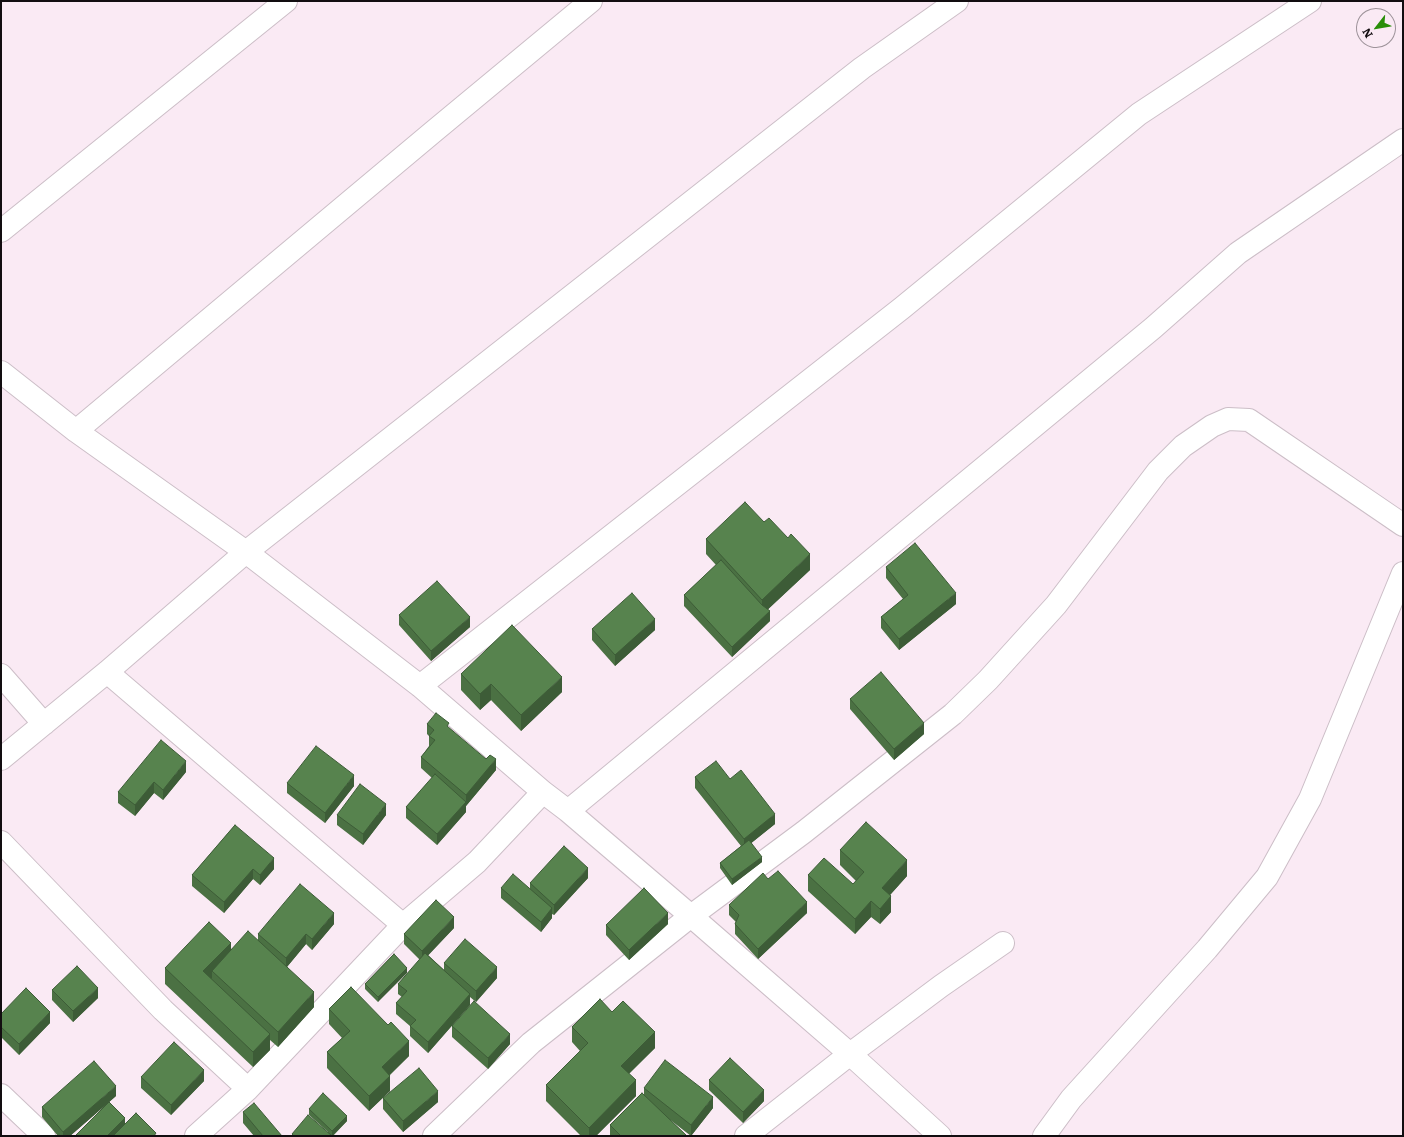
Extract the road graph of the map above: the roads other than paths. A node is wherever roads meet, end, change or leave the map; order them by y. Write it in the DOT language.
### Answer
graph roads {
  1 [pos="286,1"];
  2 [pos="592,1"];
  3 [pos="957,1"];
  4 [pos="1310,1"];
  5 [pos="1403,140"];
  6 [pos="1,231"];
  7 [pos="1,372"];
  8 [pos="76,431"];
  9 [pos="1403,525"];
  10 [pos="246,552"];
  11 [pos="1403,573"];
  12 [pos="107,672"];
  13 [pos="1,675"];
  14 [pos="420,686"];
  15 [pos="44,724"];
  16 [pos="1,759"];
  17 [pos="543,792"];
  18 [pos="568,810"];
  19 [pos="1,842"];
  20 [pos="691,916"];
  21 [pos="403,925"];
  22 [pos="1003,943"];
  23 [pos="850,1054"];
  24 [pos="248,1089"];
  25 [pos="1,1095"];
  26 [pos="44,1136"];
  27 [pos="196,1136"];
  28 [pos="434,1136"];
  29 [pos="746,1136"];
  30 [pos="940,1136"];
  31 [pos="1044,1136"];
  1 -- 6 [label="street"];
  2 -- 8 [label="street"];
  3 -- 10 [label="street"];
  4 -- 14 [label="street"];
  5 -- 18 [label="street"];
  7 -- 8 [label="street"];
  8 -- 10 [label="street"];
  9 -- 20 [label="street"];
  10 -- 12 [label="street"];
  10 -- 14 [label="street"];
  11 -- 31 [label="street"];
  12 -- 15 [label="street"];
  12 -- 21 [label="street"];
  13 -- 15 [label="street"];
  14 -- 17 [label="street"];
  15 -- 16 [label="street"];
  17 -- 18 [label="street"];
  17 -- 21 [label="street"];
  18 -- 20 [label="street"];
  19 -- 24 [label="street"];
  20 -- 23 [label="street"];
  20 -- 28 [label="street"];
  21 -- 24 [label="street"];
  22 -- 23 [label="street"];
  23 -- 29 [label="street"];
  23 -- 30 [label="street"];
  24 -- 27 [label="street"];
  25 -- 26 [label="street"];
}
